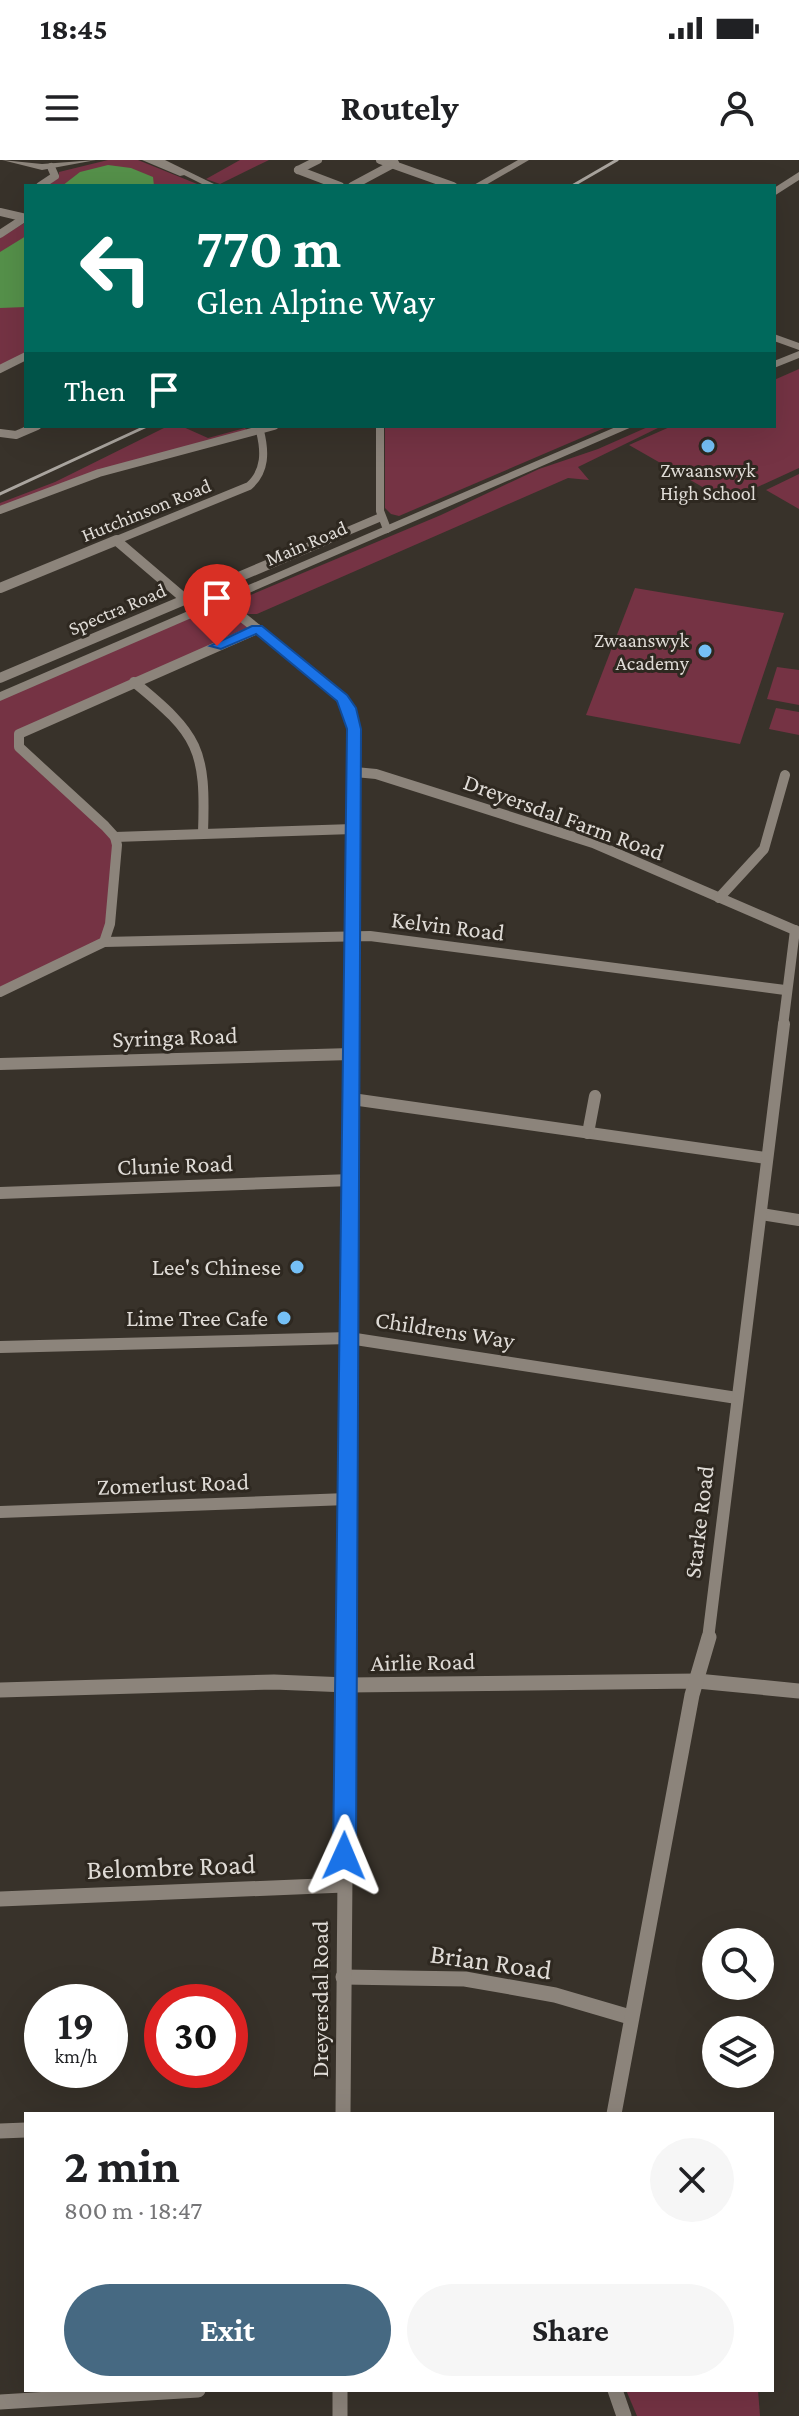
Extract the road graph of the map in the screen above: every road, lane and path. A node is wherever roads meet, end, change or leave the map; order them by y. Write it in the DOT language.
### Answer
graph roads {
  1 [pos="7,160"];
  2 [pos="91,160"];
  3 [pos="147,160"];
  4 [pos="158,160"];
  5 [pos="318,160"];
  6 [pos="380,160"];
  7 [pos="401,160"];
  8 [pos="525,160"];
  9 [pos="393,164"];
  10 [pos="51,167"];
  11 [pos="184,174"];
  12 [pos="799,175"];
  13 [pos="43,184"];
  14 [pos="208,184"];
  15 [pos="335,184"];
  16 [pos="356,184"];
  17 [pos="448,184"];
  18 [pos="481,184"];
  19 [pos="776,192"];
  20 [pos="0,212"];
  21 [pos="24,218"];
  22 [pos="24,219"];
  23 [pos="0,234"];
  24 [pos="776,338"];
  25 [pos="799,350"];
  26 [pos="776,356"];
  27 [pos="24,357"];
  28 [pos="776,364"];
  29 [pos="0,369"];
  30 [pos="31,428"];
  31 [pos="268,428"];
  32 [pos="380,428"];
  33 [pos="623,428"];
  34 [pos="260,431"];
  35 [pos="0,433"];
  36 [pos="0,510"];
  37 [pos="384,523"];
  38 [pos="117,541"];
  39 [pos="2,585"];
  40 [pos="185,599"];
  41 [pos="222,601"];
  42 [pos="257,629"];
  43 [pos="40,662"];
  44 [pos="54,673"];
  45 [pos="0,678"];
  46 [pos="134,682"];
  47 [pos="0,697"];
  48 [pos="355,772"];
  49 [pos="785,775"];
  50 [pos="353,829"];
  51 [pos="203,833"];
  52 [pos="115,837"];
  53 [pos="719,898"];
  54 [pos="797,931"];
  55 [pos="353,936"];
  56 [pos="104,942"];
  57 [pos="785,990"];
  58 [pos="0,992"];
  59 [pos="351,1054"];
  60 [pos="0,1064"];
  61 [pos="595,1096"];
  62 [pos="352,1099"];
  63 [pos="588,1133"];
  64 [pos="766,1158"];
  65 [pos="351,1180"];
  66 [pos="0,1193"];
  67 [pos="761,1214"];
  68 [pos="799,1220"];
  69 [pos="349,1338"];
  70 [pos="0,1347"];
  71 [pos="737,1398"];
  72 [pos="347,1499"];
  73 [pos="0,1512"];
  74 [pos="697,1681"];
  75 [pos="347,1685"];
  76 [pos="0,1690"];
  77 [pos="799,1691"];
  78 [pos="344,1885"];
  79 [pos="0,1899"];
  80 [pos="343,1977"];
  81 [pos="630,2017"];
  82 [pos="343,2112"];
  83 [pos="614,2112"];
  84 [pos="24,2130"];
  85 [pos="0,2131"];
  86 [pos="165,2392"];
  87 [pos="340,2392"];
  88 [pos="616,2392"];
  89 [pos="0,2402"];
  90 [pos="340,2416"];
  91 [pos="624,2416"];
  1 -- 10 [label="main road"];
  2 -- 10 [label="main road"];
  3 -- 11 [label="main road"];
  4 -- 11 [label="street"];
  5 -- 15 [label="street"];
  6 -- 9 [label="street"];
  7 -- 9 [label="street"];
  8 -- 18 [label="street"];
  9 -- 16 [label="street"];
  9 -- 17 [label="street"];
  10 -- 13 [label="street"];
  11 -- 14 [label="street"];
  12 -- 19 [label="main road"];
  20 -- 21 [label="street"];
  22 -- 23 [label="street"];
  24 -- 25 [label="main road"];
  25 -- 26 [label="main road"];
  25 -- 28 [label="main road"];
  27 -- 29 [label="street"];
  30 -- 35 [label="street"];
  31 -- 34 [label="street"];
  32 -- 37 [label="street"];
  33 -- 37 [label="main road, Main Road"];
  34 -- 36 [label="street"];
  34 -- 38 [label="street, Hutchinson Road"];
  37 -- 40 [label="street, Spectra Road"];
  37 -- 41 [label="main road, Main Road"];
  38 -- 39 [label="street, Hutchinson Road"];
  38 -- 40 [label="street"];
  40 -- 43 [label="street, Spectra Road"];
  41 -- 42 [label="street, Dreyersdal Road"];
  41 -- 44 [label="main road, Main Road"];
  42 -- 46 [label="street"];
  42 -- 48 [label="street, Dreyersdal Road"];
  43 -- 44 [label="street"];
  43 -- 45 [label="street, Spectra Road"];
  44 -- 47 [label="main road, Main Road"];
  46 -- 51 [label="street"];
  46 -- 52 [label="street"];
  48 -- 50 [label="street, Dreyersdal Road"];
  48 -- 53 [label="street, Dreyersdal Farm Road"];
  49 -- 53 [label="street"];
  50 -- 51 [label="street"];
  50 -- 55 [label="street, Dreyersdal Road"];
  51 -- 52 [label="street"];
  52 -- 56 [label="street"];
  53 -- 54 [label="street, Dreyersdal Farm Road"];
  54 -- 57 [label="street, Starke Road"];
  55 -- 56 [label="street, Kelvin Road"];
  55 -- 57 [label="street, Kelvin Road"];
  55 -- 59 [label="street, Dreyersdal Road"];
  56 -- 58 [label="street"];
  57 -- 64 [label="street, Starke Road"];
  59 -- 60 [label="street, Syringa Road"];
  59 -- 62 [label="street, Dreyersdal Road"];
  61 -- 63 [label="street"];
  62 -- 63 [label="street"];
  62 -- 65 [label="street, Dreyersdal Road"];
  63 -- 64 [label="street"];
  64 -- 67 [label="street, Starke Road"];
  65 -- 66 [label="street, Clunie Road"];
  65 -- 69 [label="street, Dreyersdal Road"];
  67 -- 68 [label="street"];
  67 -- 71 [label="street, Starke Road"];
  69 -- 70 [label="street, Childrens Way"];
  69 -- 71 [label="street, Childrens Way"];
  69 -- 72 [label="street, Dreyersdal Road"];
  71 -- 74 [label="street, Starke Road"];
  72 -- 73 [label="street, Zomerlust Road"];
  72 -- 75 [label="street, Dreyersdal Road"];
  74 -- 75 [label="street, Airlie Road"];
  74 -- 77 [label="street, Airlie Road"];
  74 -- 81 [label="street, Starke Road"];
  75 -- 76 [label="street, Airlie Road"];
  75 -- 78 [label="street, Dreyersdal Road"];
  78 -- 79 [label="street, Belombre Road"];
  78 -- 80 [label="street, Dreyersdal Road"];
  80 -- 81 [label="street, Brian Road"];
  80 -- 82 [label="street, Dreyersdal Road"];
  81 -- 83 [label="street, Starke Road"];
  84 -- 85 [label="street"];
  86 -- 89 [label="street"];
  87 -- 90 [label="street"];
  88 -- 91 [label="street"];
}
